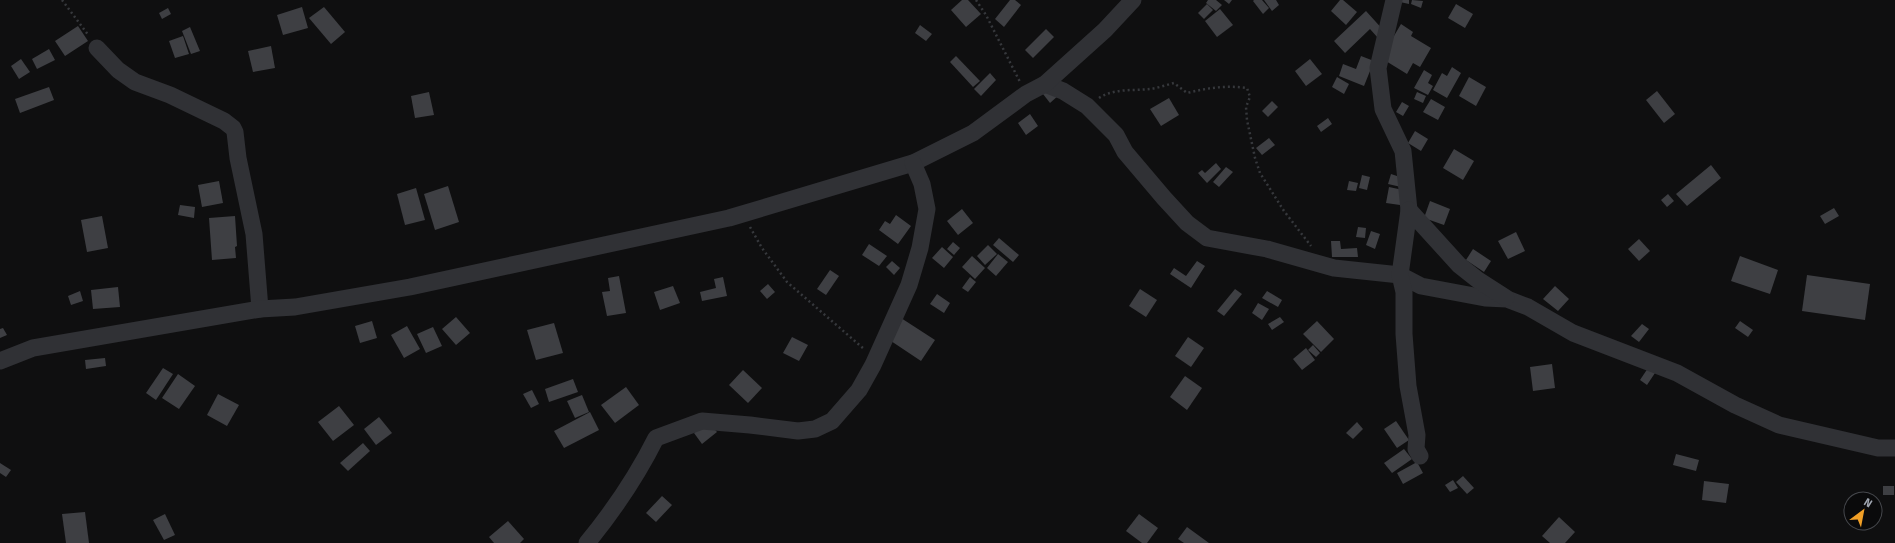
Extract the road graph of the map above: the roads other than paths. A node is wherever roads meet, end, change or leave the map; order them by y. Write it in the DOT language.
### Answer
graph roads {
  1 [pos="1133,0"];
  2 [pos="1382,0"];
  3 [pos="1393,7"];
  4 [pos="97,48"];
  5 [pos="1045,84"];
  6 [pos="913,163"];
  7 [pos="1409,210"];
  8 [pos="1400,275"];
  9 [pos="1508,299"];
  10 [pos="260,309"];
  11 [pos="0,361"];
  12 [pos="1895,448"];
  13 [pos="1420,456"];
  14 [pos="586,543"];
  1 -- 5 [label="street"];
  2 -- 3 [label="street"];
  3 -- 7 [label="street"];
  4 -- 10 [label="street"];
  5 -- 6 [label="street"];
  5 -- 8 [label="street"];
  6 -- 10 [label="street"];
  6 -- 14 [label="street"];
  7 -- 8 [label="street"];
  7 -- 9 [label="street"];
  8 -- 9 [label="street"];
  8 -- 13 [label="street"];
  9 -- 12 [label="street"];
  10 -- 11 [label="street"];
}
